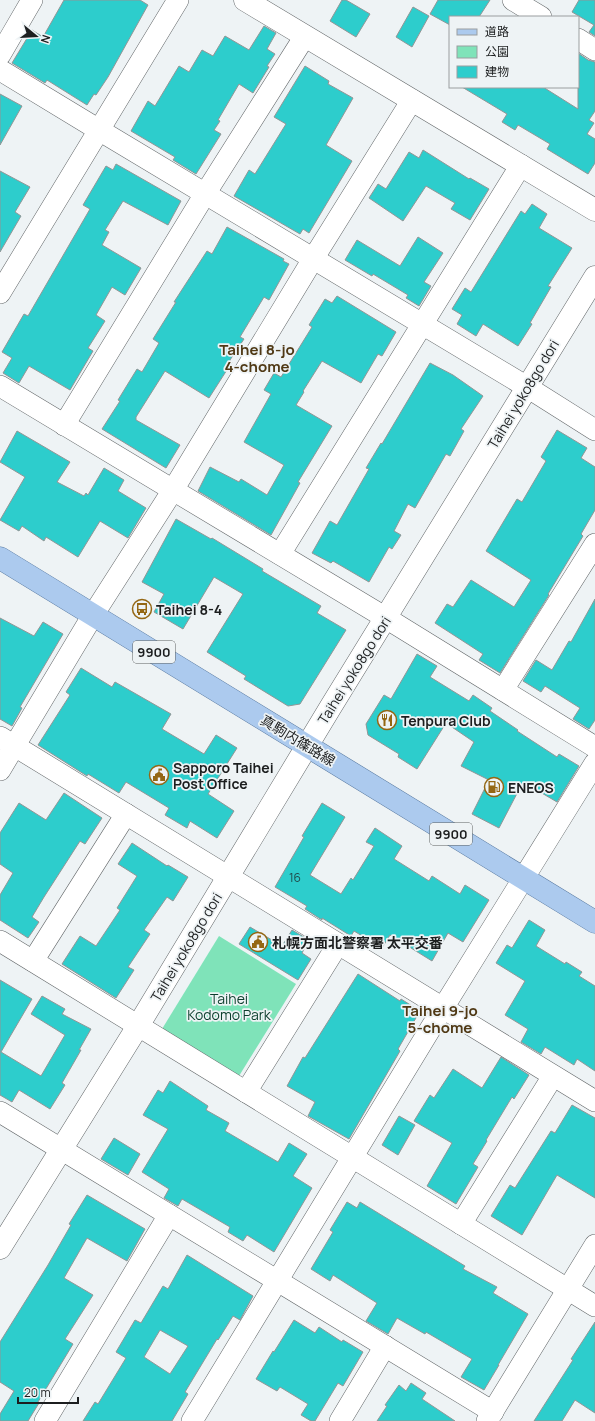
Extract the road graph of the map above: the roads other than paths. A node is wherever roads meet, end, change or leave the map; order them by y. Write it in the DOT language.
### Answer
graph roads {
  1 [pos="32,0"];
  2 [pos="178,0"];
  3 [pos="245,0"];
  4 [pos="513,0"];
  5 [pos="539,16"];
  6 [pos="305,36"];
  7 [pos="579,40"];
  8 [pos="595,50"];
  9 [pos="0,55"];
  10 [pos="0,70"];
  11 [pos="412,100"];
  12 [pos="99,130"];
  13 [pos="521,165"];
  14 [pos="205,194"];
  15 [pos="595,210"];
  16 [pos="313,259"];
  17 [pos="595,277"];
  18 [pos="0,293"];
  19 [pos="422,325"];
  20 [pos="0,386"];
  21 [pos="527,387"];
  22 [pos="64,425"];
  23 [pos="595,430"];
  24 [pos="173,490"];
  25 [pos="595,544"];
  26 [pos="280,554"];
  27 [pos="0,558"];
  28 [pos="94,615"];
  29 [pos="386,618"];
  30 [pos="503,690"];
  31 [pos="7,742"];
  32 [pos="307,746"];
  33 [pos="595,747"];
  34 [pos="595,763"];
  35 [pos="0,770"];
  36 [pos="126,814"];
  37 [pos="228,877"];
  38 [pos="523,878"];
  39 [pos="595,922"];
  40 [pos="0,941"];
  41 [pos="338,944"];
  42 [pos="32,961"];
  43 [pos="443,1008"];
  44 [pos="138,1026"];
  45 [pos="553,1076"];
  46 [pos="246,1092"];
  47 [pos="595,1101"];
  48 [pos="0,1112"];
  49 [pos="62,1150"];
  50 [pos="353,1158"];
  51 [pos="168,1215"];
  52 [pos="461,1224"];
  53 [pos="595,1245"];
  54 [pos="0,1248"];
  55 [pos="278,1281"];
  56 [pos="568,1290"];
  57 [pos="595,1306"];
  58 [pos="385,1346"];
  59 [pos="490,1417"];
  60 [pos="45,1421"];
  61 [pos="192,1421"];
  62 [pos="340,1421"];
  1 -- 9 [label="street"];
  2 -- 12 [label="street"];
  3 -- 6 [label="street"];
  4 -- 5 [label="street"];
  6 -- 11 [label="street"];
  6 -- 14 [label="street"];
  7 -- 8 [label="street"];
  10 -- 12 [label="street"];
  11 -- 13 [label="street"];
  11 -- 16 [label="street"];
  12 -- 14 [label="street"];
  12 -- 18 [label="street"];
  13 -- 15 [label="street"];
  13 -- 19 [label="street"];
  14 -- 16 [label="street"];
  14 -- 22 [label="street"];
  16 -- 19 [label="street"];
  16 -- 24 [label="street"];
  17 -- 21 [label="street, Taihei yoko8go dori"];
  19 -- 21 [label="street"];
  19 -- 26 [label="street"];
  20 -- 22 [label="street"];
  21 -- 23 [label="street"];
  21 -- 29 [label="street, Taihei yoko8go dori"];
  22 -- 24 [label="street"];
  24 -- 26 [label="street"];
  24 -- 28 [label="street"];
  25 -- 30 [label="street"];
  26 -- 29 [label="street"];
  27 -- 28 [label="main road, 真駒内篠路線 / 9900"];
  28 -- 31 [label="street"];
  28 -- 32 [label="main road, 真駒内篠路線 / 9900"];
  29 -- 30 [label="street"];
  29 -- 32 [label="street, Taihei yoko8go dori"];
  30 -- 33 [label="street"];
  31 -- 35 [label="street"];
  31 -- 36 [label="street"];
  32 -- 37 [label="street, Taihei yoko8go dori"];
  32 -- 38 [label="main road, 真駒内篠路線 / 9900"];
  34 -- 38 [label="street"];
  36 -- 37 [label="street"];
  36 -- 42 [label="street"];
  37 -- 41 [label="street"];
  37 -- 44 [label="street, Taihei yoko8go dori"];
  38 -- 39 [label="main road, 真駒内篠路線 / 9900"];
  38 -- 43 [label="street"];
  40 -- 42 [label="street"];
  41 -- 43 [label="street"];
  41 -- 46 [label="street"];
  42 -- 44 [label="street"];
  43 -- 45 [label="street"];
  43 -- 50 [label="street"];
  44 -- 46 [label="street"];
  44 -- 49 [label="street, Taihei yoko8go dori"];
  45 -- 47 [label="street"];
  45 -- 52 [label="street"];
  46 -- 50 [label="street"];
  48 -- 49 [label="street"];
  49 -- 51 [label="street"];
  49 -- 54 [label="street, Taihei yoko8go dori"];
  50 -- 52 [label="street"];
  50 -- 55 [label="street"];
  51 -- 55 [label="street"];
  51 -- 60 [label="street"];
  52 -- 56 [label="street"];
  53 -- 56 [label="street"];
  55 -- 58 [label="street"];
  55 -- 61 [label="street"];
  56 -- 57 [label="street"];
  56 -- 59 [label="street"];
  58 -- 59 [label="street"];
  58 -- 62 [label="street"];
}
